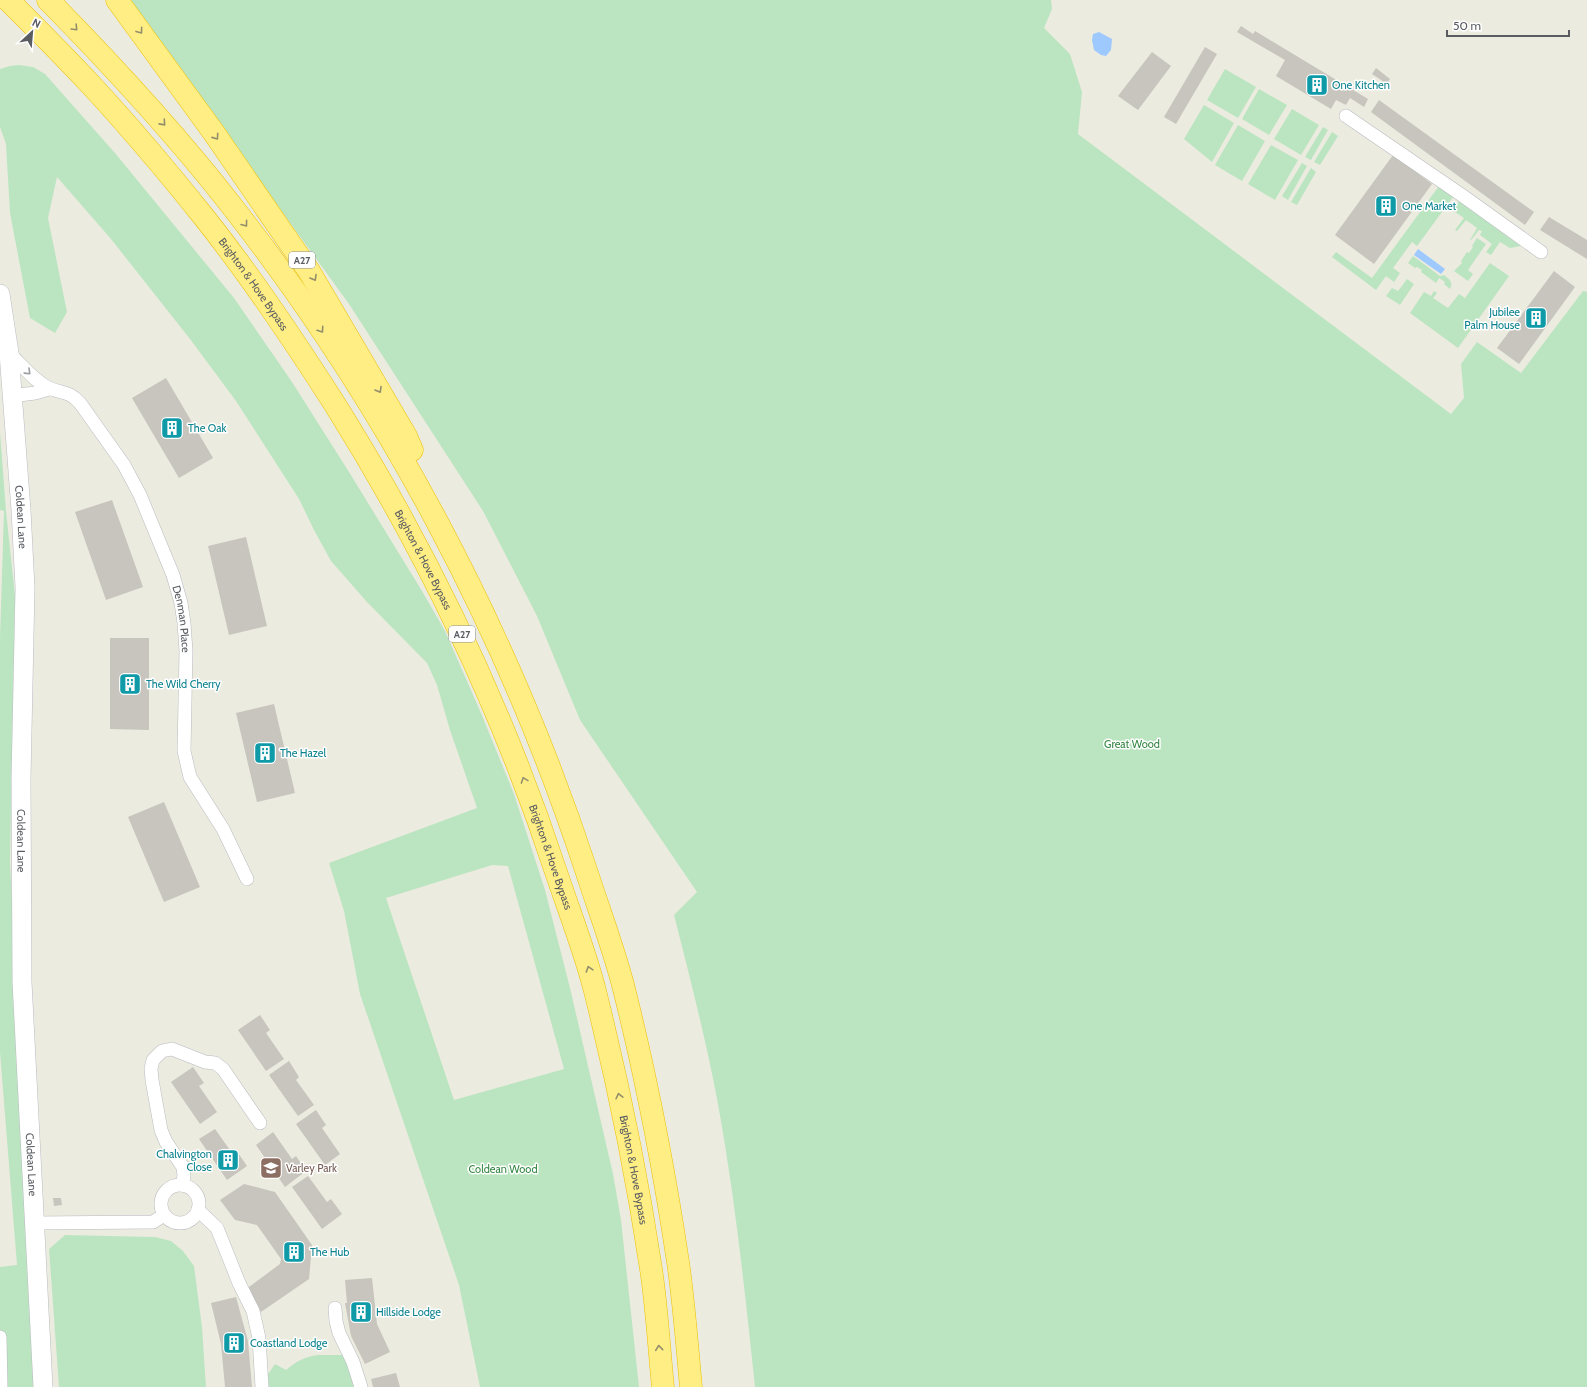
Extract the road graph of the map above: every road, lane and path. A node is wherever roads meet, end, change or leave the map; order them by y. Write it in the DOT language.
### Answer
graph roads {
  1 [pos="8,0"];
  2 [pos="48,0"];
  3 [pos="117,0"];
  4 [pos="1346,116"];
  5 [pos="1541,252"];
  6 [pos="0,294"];
  7 [pos="8,353"];
  8 [pos="49,388"];
  9 [pos="11,396"];
  10 [pos="448,542"];
  11 [pos="247,879"];
  12 [pos="260,1123"];
  13 [pos="182,1186"];
  14 [pos="198,1210"];
  15 [pos="164,1215"];
  16 [pos="35,1223"];
  17 [pos="335,1308"];
  18 [pos="0,1337"];
  19 [pos="1,1387"];
  20 [pos="43,1387"];
  21 [pos="262,1387"];
  22 [pos="361,1387"];
  23 [pos="663,1387"];
  24 [pos="691,1387"];
  23 -- 1 [label="highway, Brighton & Hove Bypass / A27, one-way"];
  2 -- 10 [label="highway, A27, one-way"];
  3 -- 10 [label="highway, A27, one-way"];
  4 -- 5 [label="street"];
  6 -- 7 [label="street, Coldean Lane"];
  7 -- 8 [label="street, Denman Place, one-way"];
  7 -- 9 [label="street, Coldean Lane"];
  8 -- 9 [label="street"];
  8 -- 11 [label="street, Denman Place"];
  9 -- 16 [label="street, Coldean Lane"];
  10 -- 24 [label="highway, A27"];
  12 -- 13 [label="street"];
  13 -- 14 [label="street"];
  13 -- 15 [label="street"];
  14 -- 15 [label="street"];
  14 -- 21 [label="street"];
  15 -- 16 [label="street"];
  16 -- 20 [label="street, Coldean Lane"];
  17 -- 22 [label="street"];
  18 -- 19 [label="street"];
}
